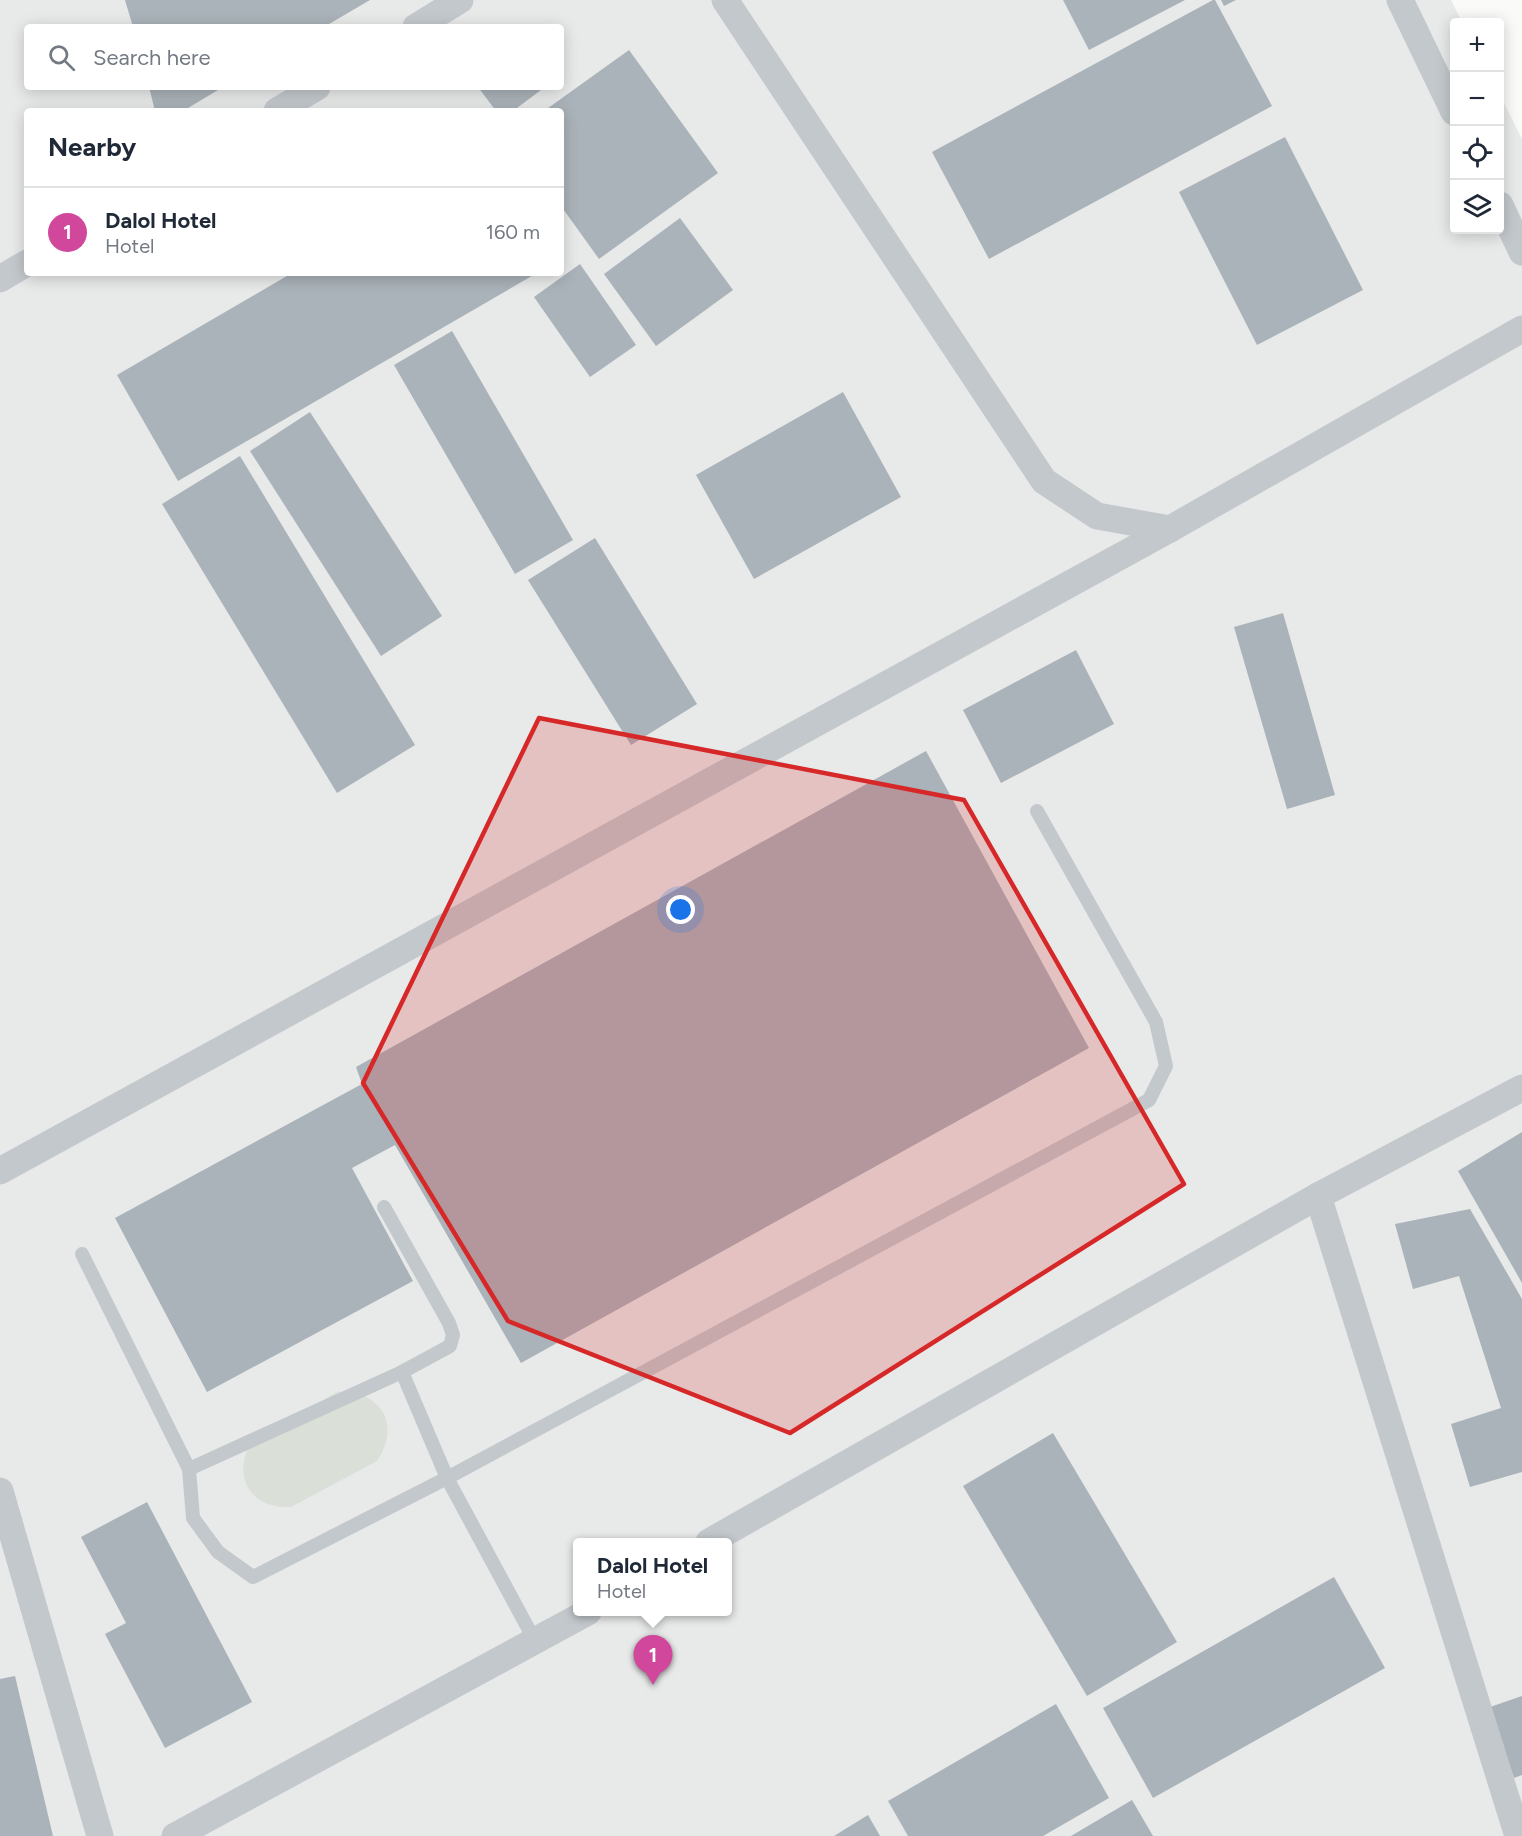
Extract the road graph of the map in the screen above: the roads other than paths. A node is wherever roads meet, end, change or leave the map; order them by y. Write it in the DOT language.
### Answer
graph roads {
  1 [pos="460,0"];
  2 [pos="725,0"];
  3 [pos="1400,0"];
  4 [pos="421,24"];
  5 [pos="312,90"];
  6 [pos="1450,102"];
  7 [pos="282,108"];
  8 [pos="1504,214"];
  9 [pos="1522,252"];
  10 [pos="24,264"];
  11 [pos="0,279"];
  12 [pos="1522,329"];
  13 [pos="1170,529"];
  14 [pos="1037,811"];
  15 [pos="1522,1088"];
  16 [pos="0,1170"];
  17 [pos="1318,1196"];
  18 [pos="384,1207"];
  19 [pos="82,1254"];
  20 [pos="402,1372"];
  21 [pos="189,1469"];
  22 [pos="447,1478"];
  23 [pos="0,1491"];
  24 [pos="716,1538"];
  25 [pos="579,1616"];
  26 [pos="535,1641"];
  27 [pos="100,1836"];
  28 [pos="175,1836"];
  29 [pos="1518,1836"];
  1 -- 4 [label="street"];
  2 -- 13 [label="street"];
  3 -- 6 [label="street"];
  5 -- 7 [label="street"];
  8 -- 9 [label="street"];
  10 -- 11 [label="street"];
  12 -- 13 [label="street"];
  13 -- 16 [label="street"];
  14 -- 22 [label="lane"];
  15 -- 17 [label="street"];
  17 -- 24 [label="street"];
  17 -- 29 [label="street"];
  18 -- 20 [label="lane"];
  19 -- 21 [label="lane"];
  20 -- 21 [label="lane"];
  20 -- 22 [label="lane"];
  21 -- 22 [label="lane"];
  22 -- 26 [label="lane"];
  23 -- 27 [label="street"];
  25 -- 26 [label="street"];
  26 -- 28 [label="street"];
}
